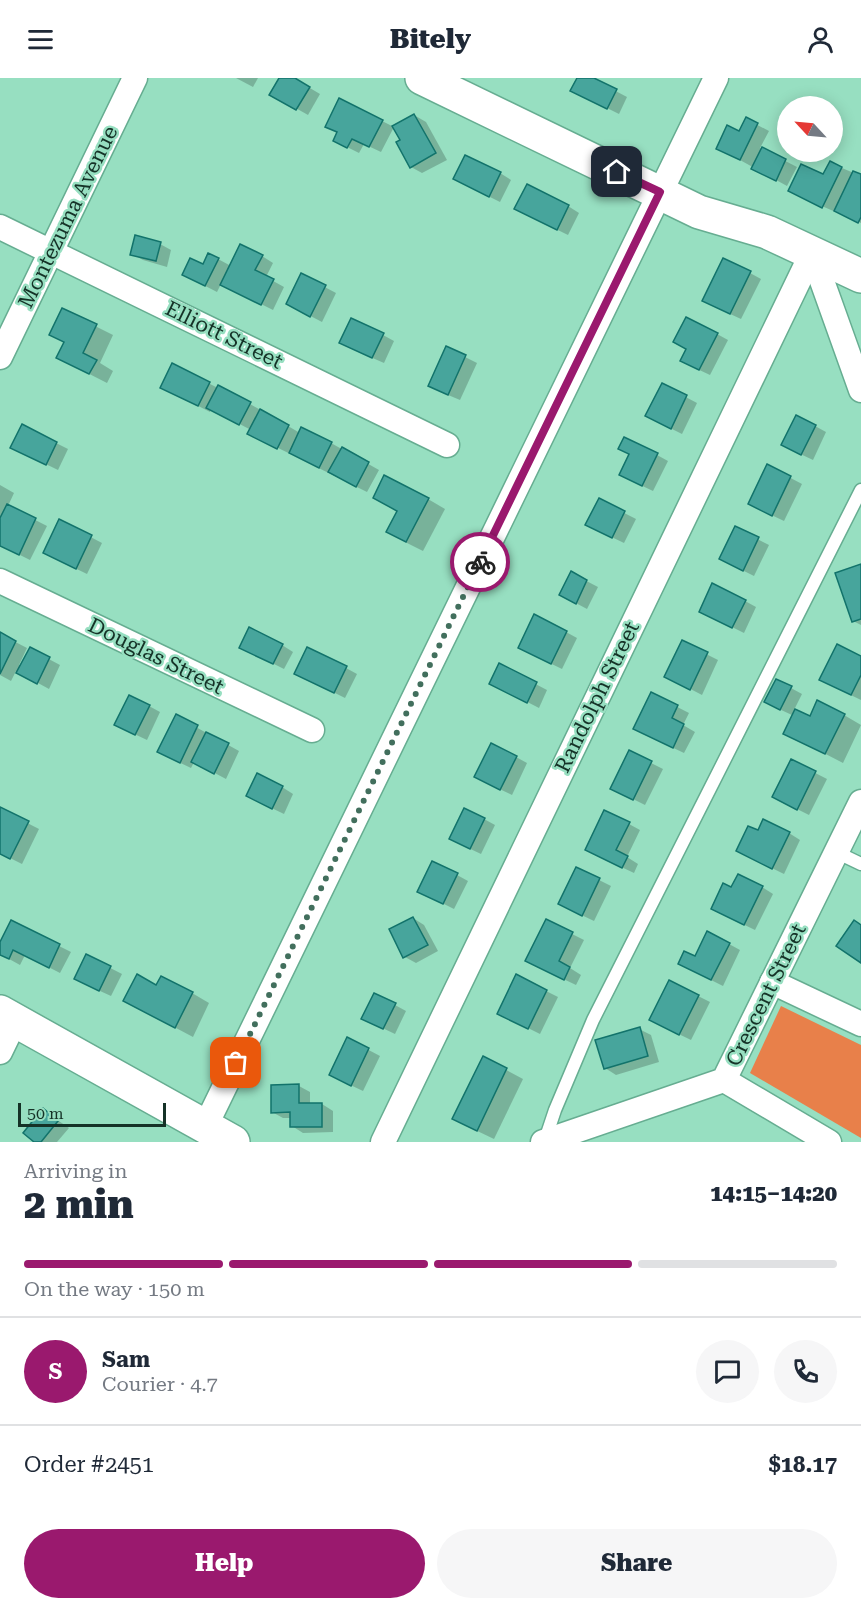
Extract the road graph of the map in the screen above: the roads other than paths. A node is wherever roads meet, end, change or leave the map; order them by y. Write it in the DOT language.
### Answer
graph roads {
  1 [pos="135,78"];
  2 [pos="422,78"];
  3 [pos="716,78"];
  4 [pos="660,192"];
  5 [pos="0,227"];
  6 [pos="52,251"];
  7 [pos="812,253"];
  8 [pos="861,276"];
  9 [pos="0,357"];
  10 [pos="861,390"];
  11 [pos="447,444"];
  12 [pos="861,490"];
  13 [pos="0,581"];
  14 [pos="312,730"];
  15 [pos="861,802"];
  16 [pos="836,852"];
  17 [pos="861,864"];
  18 [pos="772,982"];
  19 [pos="8,1017"];
  20 [pos="861,1024"];
  21 [pos="0,1052"];
  22 [pos="724,1080"];
  23 [pos="219,1134"];
  24 [pos="383,1142"];
  25 [pos="544,1142"];
  26 [pos="829,1142"];
  1 -- 6 [label="street, Montezuma Avenue"];
  2 -- 4 [label="street"];
  3 -- 4 [label="street"];
  4 -- 7 [label="street"];
  4 -- 23 [label="street"];
  5 -- 6 [label="street, Elliott Street"];
  6 -- 9 [label="street, Montezuma Avenue"];
  6 -- 11 [label="street, Elliott Street"];
  7 -- 8 [label="street"];
  7 -- 10 [label="street"];
  7 -- 24 [label="street, Randolph Street"];
  12 -- 25 [label="lane"];
  13 -- 14 [label="street, Douglas Street"];
  15 -- 16 [label="street, Crescent Street"];
  16 -- 17 [label="lane"];
  16 -- 18 [label="street, Crescent Street"];
  18 -- 20 [label="street"];
  18 -- 22 [label="street, Crescent Street"];
  19 -- 21 [label="street"];
  19 -- 23 [label="street"];
  22 -- 25 [label="street, Crescent Street"];
  22 -- 26 [label="street"];
}
